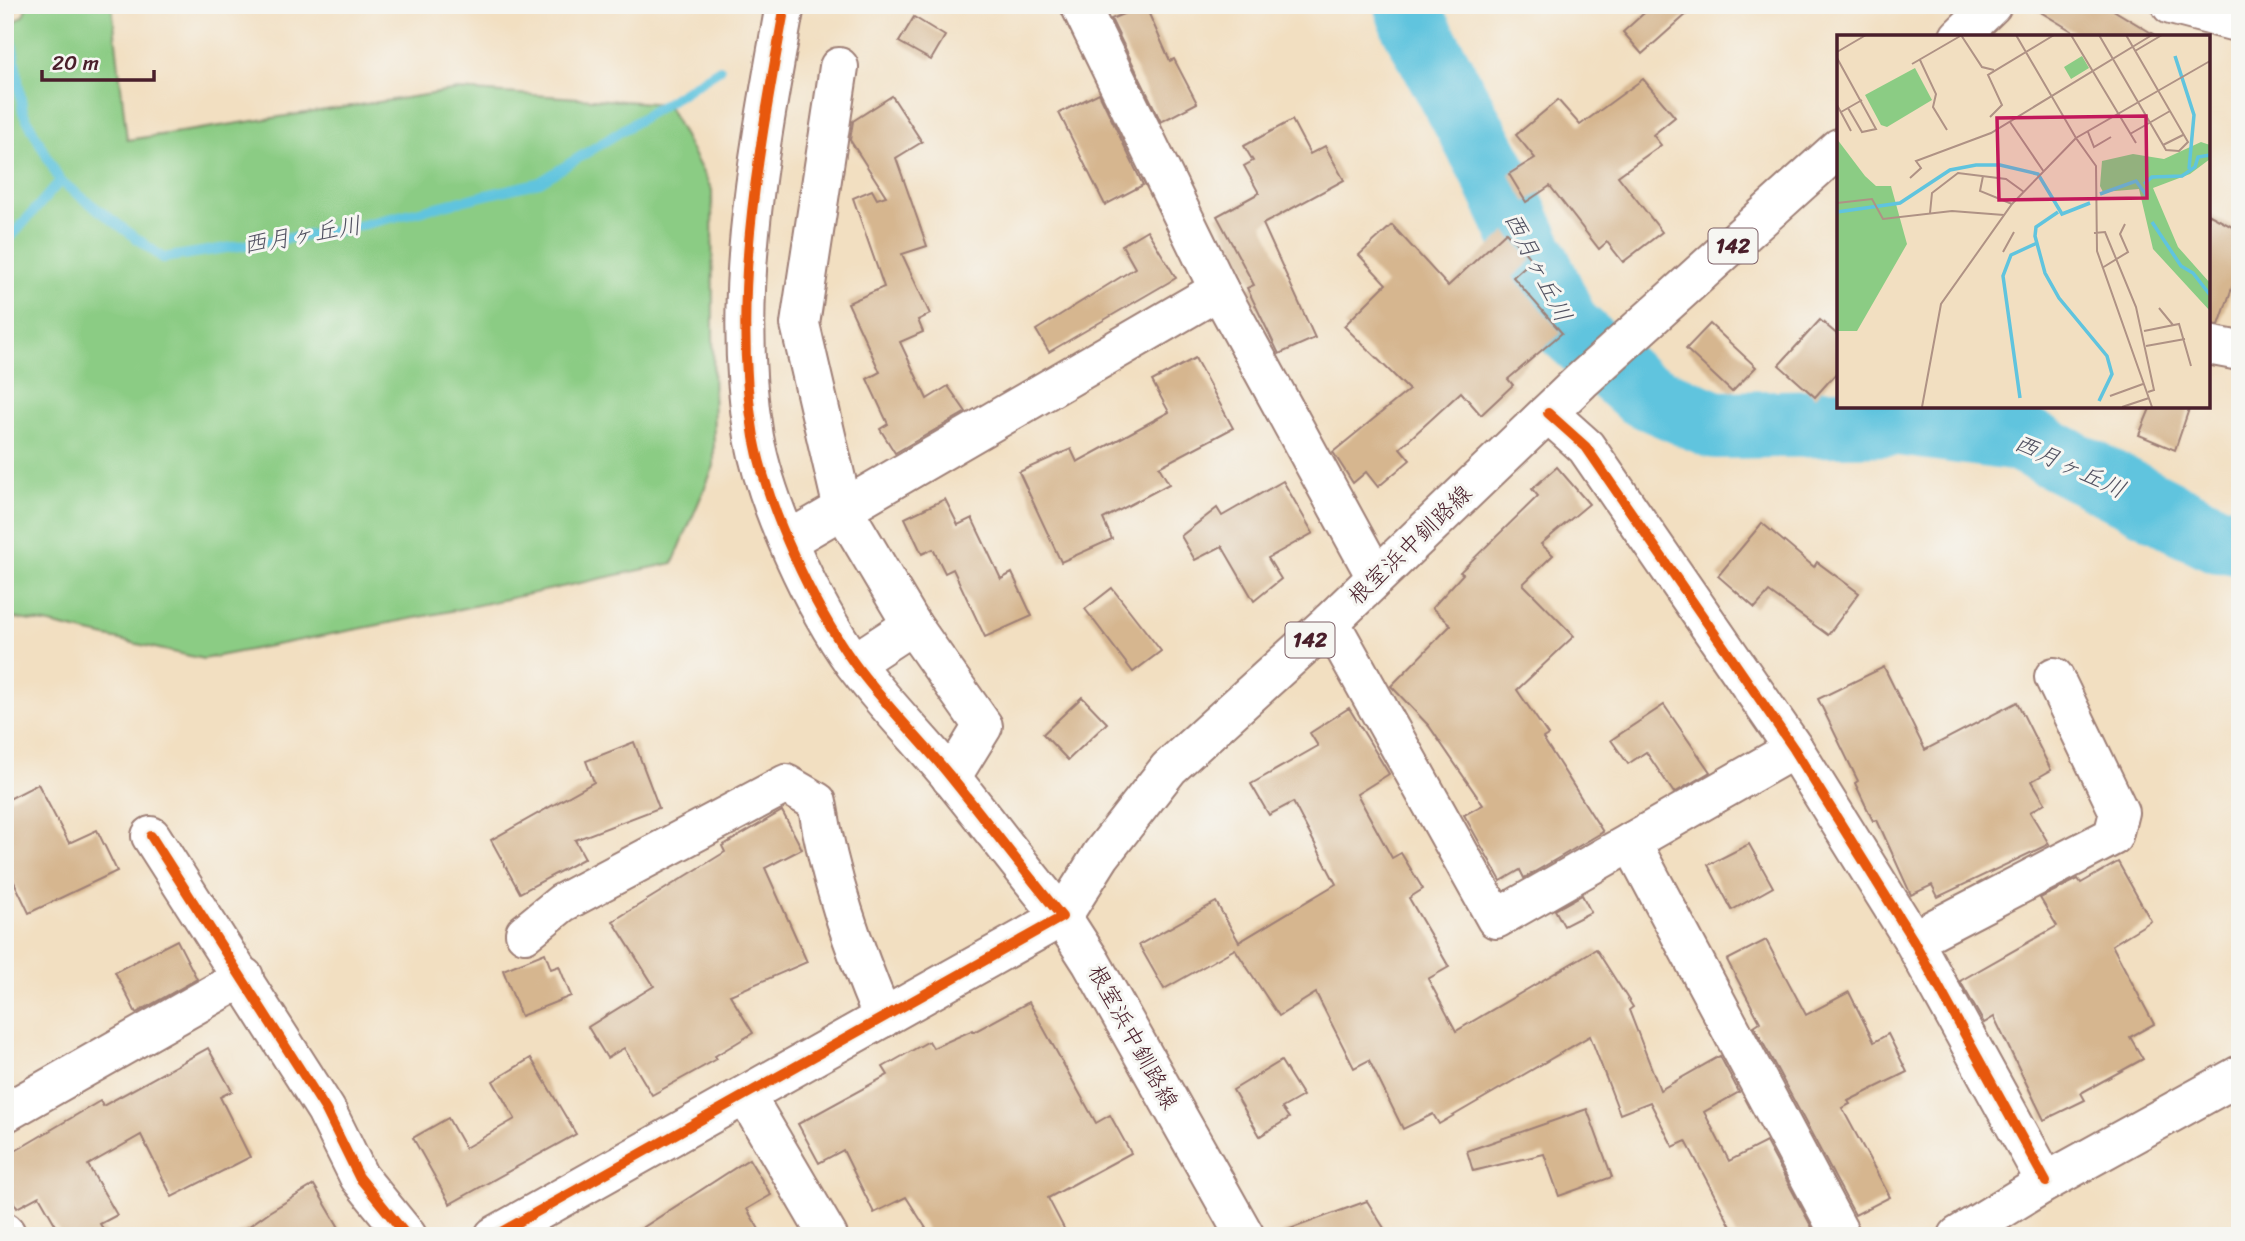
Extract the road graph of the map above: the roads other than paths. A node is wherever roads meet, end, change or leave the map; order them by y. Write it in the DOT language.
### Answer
graph roads {
  1 [pos="785,5"];
  2 [pos="1080,5"];
  3 [pos="1992,5"];
  4 [pos="2171,5"];
  5 [pos="2240,23"];
  6 [pos="1961,35"];
  7 [pos="839,66"];
  8 [pos="1837,150"];
  9 [pos="1219,290"];
  10 [pos="745,323"];
  11 [pos="800,324"];
  12 [pos="2210,345"];
  13 [pos="2240,351"];
  14 [pos="1548,413"];
  15 [pos="843,509"];
  16 [pos="789,540"];
  17 [pos="1376,577"];
  18 [pos="1330,622"];
  19 [pos="912,625"];
  20 [pos="854,663"];
  21 [pos="2054,677"];
  22 [pos="1794,749"];
  23 [pos="951,778"];
  24 [pos="151,836"];
  25 [pos="1631,842"];
  26 [pos="1062,917"];
  27 [pos="524,933"];
  28 [pos="1913,940"];
  29 [pos="244,977"];
  30 [pos="883,1017"];
  31 [pos="2240,1075"];
  32 [pos="746,1097"];
  33 [pos="5,1113"];
  34 [pos="2046,1182"];
  35 [pos="407,1236"];
  36 [pos="494,1236"];
  37 [pos="828,1236"];
  38 [pos="1245,1236"];
  39 [pos="1841,1236"];
  40 [pos="1958,1236"];
  1 -- 10 [label="street"];
  2 -- 9 [label="street"];
  3 -- 6 [label="street"];
  4 -- 5 [label="street"];
  7 -- 11 [label="street"];
  8 -- 14 [label="street, 根室浜中釧路線 / 142"];
  9 -- 15 [label="street"];
  9 -- 17 [label="street"];
  10 -- 11 [label="street"];
  10 -- 16 [label="street"];
  11 -- 15 [label="street"];
  12 -- 13 [label="street"];
  14 -- 17 [label="street, 根室浜中釧路線 / 142"];
  14 -- 22 [label="street"];
  15 -- 16 [label="street"];
  15 -- 19 [label="street"];
  16 -- 20 [label="street"];
  17 -- 18 [label="street, 根室浜中釧路線 / 142"];
  18 -- 25 [label="street"];
  18 -- 26 [label="street, 根室浜中釧路線 / 142"];
  19 -- 20 [label="street"];
  19 -- 23 [label="street"];
  20 -- 23 [label="street"];
  21 -- 28 [label="street"];
  22 -- 25 [label="street"];
  22 -- 28 [label="street"];
  23 -- 26 [label="street"];
  24 -- 29 [label="street"];
  25 -- 39 [label="street"];
  26 -- 30 [label="street"];
  26 -- 38 [label="street, 根室浜中釧路線"];
  27 -- 30 [label="street"];
  28 -- 34 [label="street"];
  29 -- 33 [label="street"];
  29 -- 35 [label="street"];
  30 -- 32 [label="street"];
  31 -- 34 [label="street"];
  32 -- 36 [label="street"];
  32 -- 37 [label="street"];
  34 -- 40 [label="street"];
}
